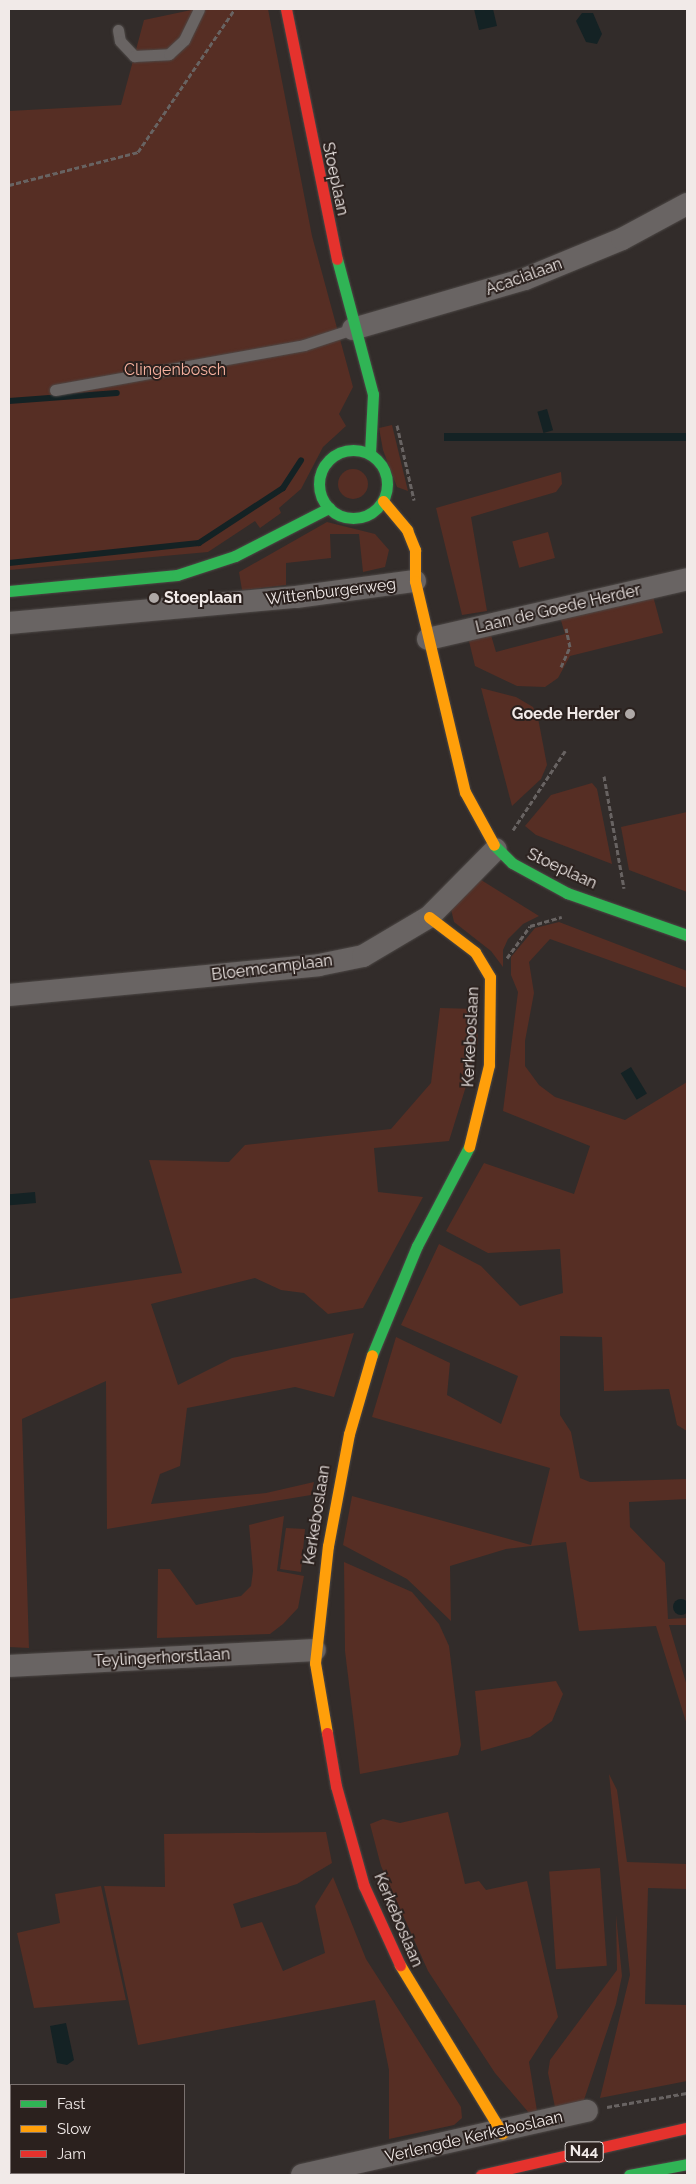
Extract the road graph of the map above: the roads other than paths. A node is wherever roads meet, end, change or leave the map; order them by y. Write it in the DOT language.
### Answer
graph roads {
  1 [pos="199,9"];
  2 [pos="286,9"];
  3 [pos="118,30"];
  4 [pos="687,204"];
  5 [pos="353,329"];
  6 [pos="360,355"];
  7 [pos="55,390"];
  8 [pos="359,422"];
  9 [pos="370,454"];
  10 [pos="320,492"];
  11 [pos="308,501"];
  12 [pos="383,501"];
  13 [pos="330,508"];
  14 [pos="296,510"];
  15 [pos="365,516"];
  16 [pos="378,526"];
  17 [pos="273,534"];
  18 [pos="400,560"];
  19 [pos="687,579"];
  20 [pos="415,581"];
  21 [pos="9,592"];
  22 [pos="9,623"];
  23 [pos="428,639"];
  24 [pos="504,841"];
  25 [pos="429,917"];
  26 [pos="687,935"];
  27 [pos="9,995"];
  28 [pos="315,1650"];
  29 [pos="9,1666"];
  30 [pos="587,2111"];
  31 [pos="687,2128"];
  32 [pos="502,2133"];
  33 [pos="687,2164"];
  34 [pos="302,2175"];
  35 [pos="481,2175"];
  36 [pos="629,2175"];
  1 -- 3 [label="lane"];
  2 -- 5 [label="street, Stoeplaan"];
  4 -- 5 [label="street, Acacialaan"];
  5 -- 6 [label="street, Stoeplaan"];
  5 -- 7 [label="lane"];
  6 -- 8 [label="street, Stoeplaan"];
  6 -- 9 [label="street, Stoeplaan"];
  9 -- 10 [label="street"];
  9 -- 12 [label="street"];
  10 -- 11 [label="street"];
  10 -- 13 [label="street"];
  12 -- 15 [label="street"];
  12 -- 20 [label="street, Stoeplaan"];
  13 -- 15 [label="street"];
  13 -- 17 [label="street"];
  14 -- 17 [label="street"];
  15 -- 16 [label="street"];
  17 -- 21 [label="street"];
  18 -- 20 [label="street, Stoeplaan"];
  19 -- 23 [label="street, Laan de Goede Herder"];
  20 -- 22 [label="street, Wittenburgerweg"];
  20 -- 23 [label="street, Stoeplaan"];
  23 -- 24 [label="street, Stoeplaan"];
  24 -- 25 [label="street, Bloemcamplaan"];
  24 -- 26 [label="street, Stoeplaan"];
  25 -- 27 [label="street, Bloemcamplaan"];
  25 -- 28 [label="street, Kerkeboslaan"];
  28 -- 29 [label="street, Teylingerhorstlaan"];
  28 -- 32 [label="street, Kerkeboslaan"];
  30 -- 32 [label="street, Verlengde Kerkeboslaan"];
  31 -- 35 [label="street, N44"];
  32 -- 34 [label="street, Verlengde Kerkeboslaan"];
  33 -- 36 [label="street"];
}
